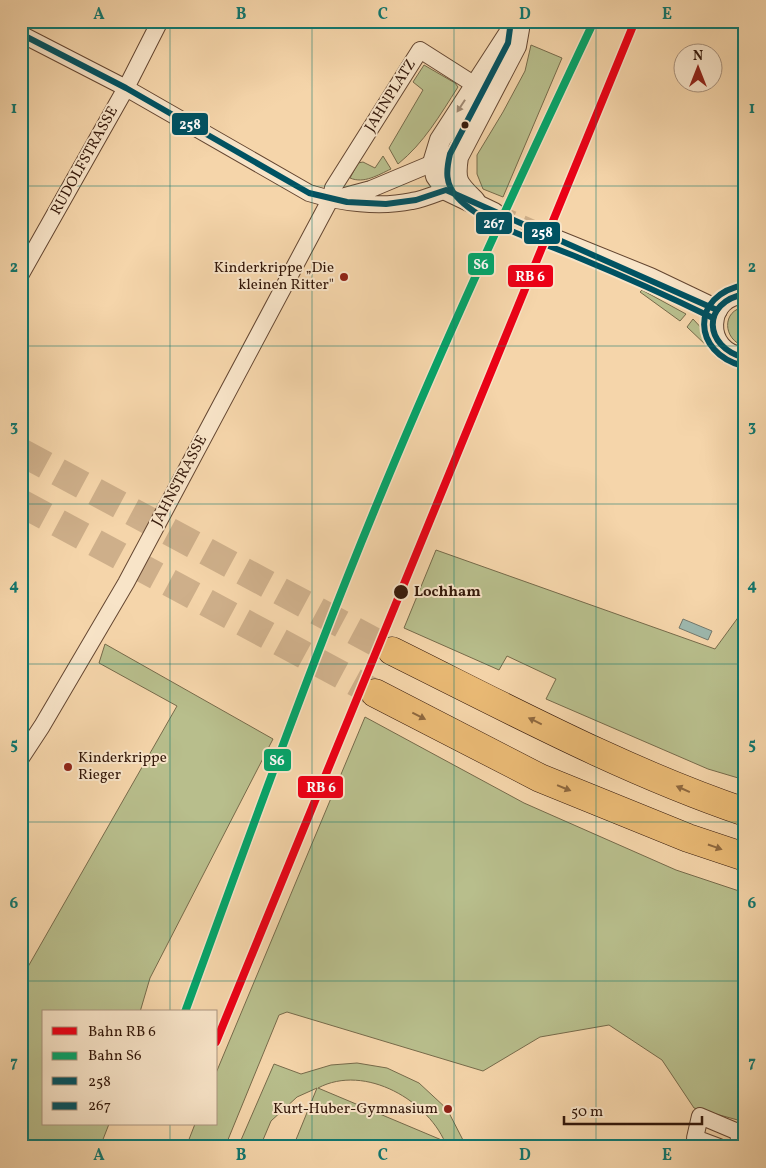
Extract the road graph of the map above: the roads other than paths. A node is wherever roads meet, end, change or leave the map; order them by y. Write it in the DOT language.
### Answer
graph roads {
  1 [pos="160,21"];
  2 [pos="518,21"];
  3 [pos="21,34"];
  4 [pos="475,85"];
  5 [pos="126,88"];
  6 [pos="433,163"];
  7 [pos="450,182"];
  8 [pos="330,200"];
  9 [pos="487,209"];
  10 [pos="556,240"];
  11 [pos="21,274"];
  12 [pos="745,294"];
  13 [pos="717,310"];
  14 [pos="745,358"];
  15 [pos="392,651"];
  16 [pos="376,693"];
  17 [pos="21,758"];
  18 [pos="745,812"];
  19 [pos="745,857"];
  20 [pos="719,1147"];
  21 [pos="740,1147"];
  1 -- 5 [label="street, RUDOLFSTRASSE"];
  2 -- 4 [label="street"];
  2 -- 7 [label="street"];
  3 -- 5 [label="street"];
  4 -- 6 [label="street, one-way"];
  4 -- 8 [label="street, JAHNPLATZ"];
  5 -- 8 [label="street"];
  5 -- 11 [label="street, RUDOLFSTRASSE"];
  6 -- 7 [label="street"];
  6 -- 8 [label="street"];
  7 -- 8 [label="street"];
  7 -- 9 [label="street"];
  8 -- 17 [label="street, JAHNSTRASSE"];
  10 -- 13 [label="street"];
  12 -- 13 [label="street"];
  13 -- 14 [label="street"];
  18 -- 15 [label="highway, one-way"];
  16 -- 19 [label="highway, one-way"];
  20 -- 21 [label="street"];
}
